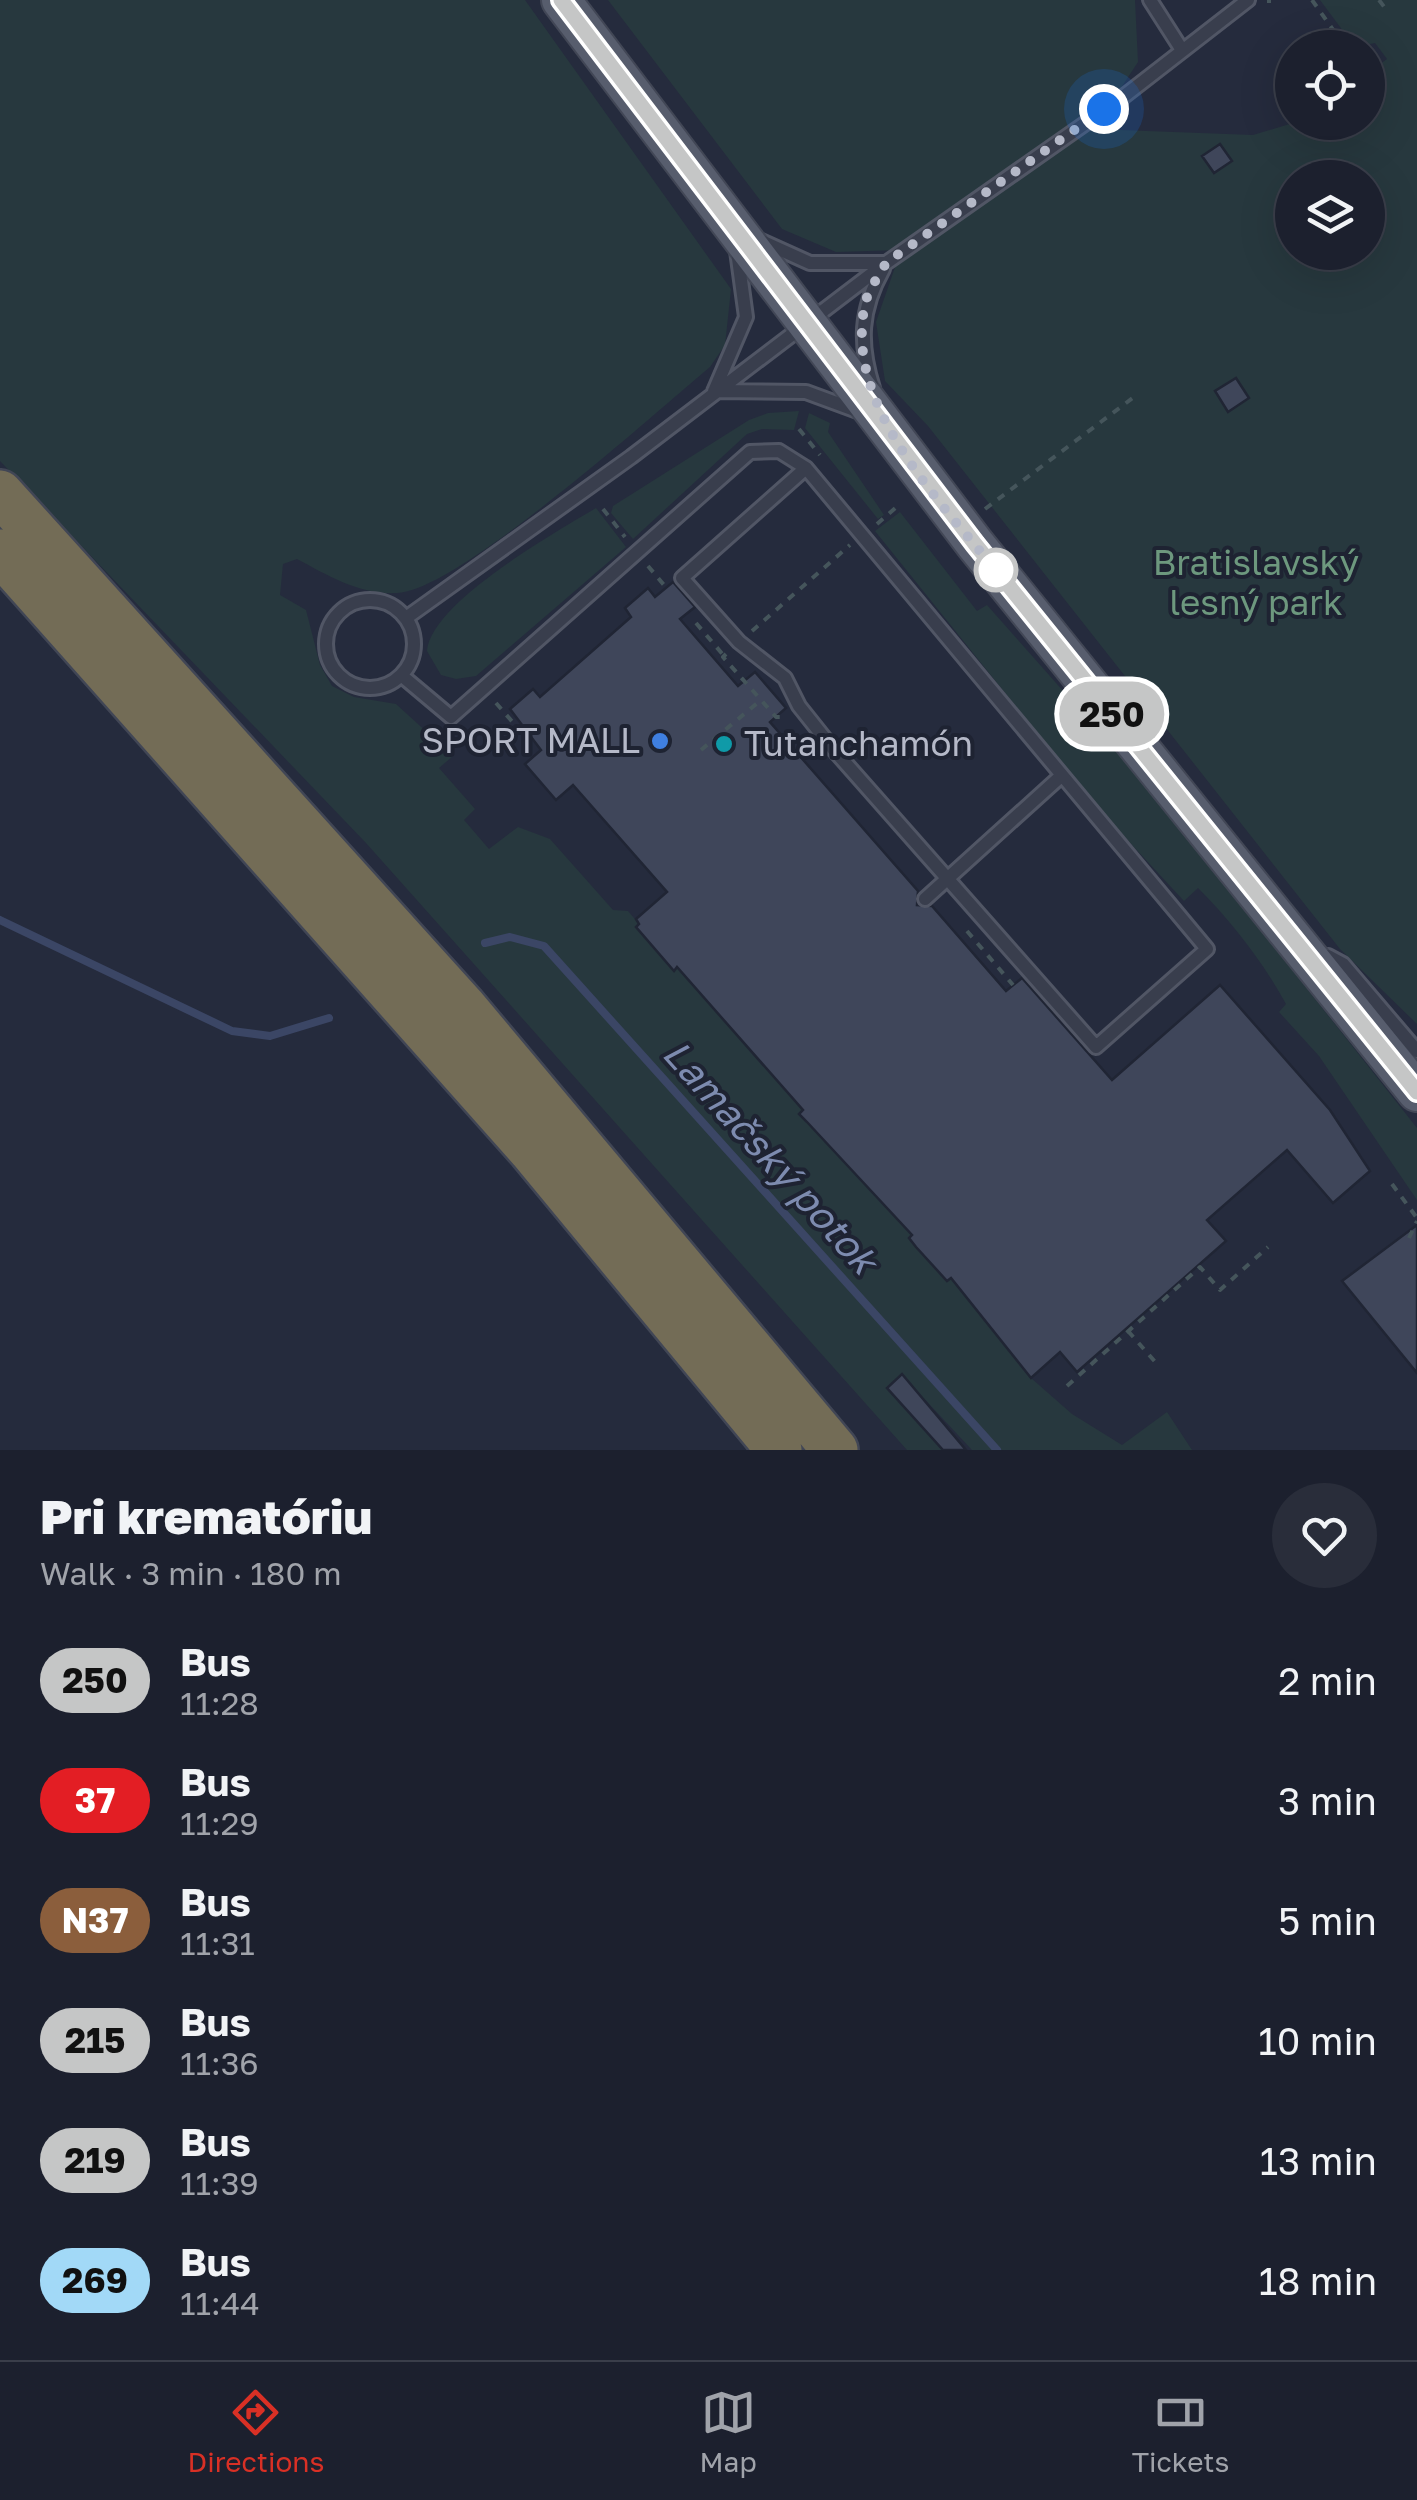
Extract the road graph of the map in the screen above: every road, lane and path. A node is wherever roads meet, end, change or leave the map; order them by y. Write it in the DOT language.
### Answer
graph roads {
  1 [pos="561,0"];
  2 [pos="1150,0"];
  3 [pos="1248,0"];
  4 [pos="1312,0"];
  5 [pos="1379,0"];
  6 [pos="1388,12"];
  7 [pos="1333,30"];
  8 [pos="1182,50"];
  9 [pos="734,228"];
  10 [pos="886,263"];
  11 [pos="808,321"];
  12 [pos="714,391"];
  13 [pos="1138,394"];
  14 [pos="884,422"];
  15 [pos="806,468"];
  16 [pos="0,493"];
  17 [pos="900,504"];
  18 [pos="603,509"];
  19 [pos="876,525"];
  20 [pos="962,526"];
  21 [pos="629,542"];
  22 [pos="0,552"];
  23 [pos="647,565"];
  24 [pos="654,573"];
  25 [pos="406,618"];
  26 [pos="400,675"];
  27 [pos="762,700"];
  28 [pos="701,750"];
  29 [pos="1060,778"];
  30 [pos="948,878"];
  31 [pos="925,899"];
  32 [pos="1328,956"];
  33 [pos="1402,1054"];
  34 [pos="1417,1081"];
  35 [pos="1417,1092"];
  36 [pos="1392,1184"];
  37 [pos="1417,1220"];
  38 [pos="1410,1238"];
  39 [pos="1268,1248"];
  40 [pos="1128,1331"];
  41 [pos="1157,1364"];
  42 [pos="1067,1386"];
  43 [pos="779,1450"];
  44 [pos="836,1450"];
  1 -- 9 [label="main road"];
  2 -- 8 [label="lane"];
  3 -- 8 [label="lane"];
  4 -- 7 [label="path"];
  5 -- 6 [label="path"];
  8 -- 10 [label="lane"];
  9 -- 10 [label="lane"];
  9 -- 11 [label="main road"];
  9 -- 12 [label="lane"];
  10 -- 11 [label="lane"];
  10 -- 14 [label="lane"];
  11 -- 12 [label="lane"];
  11 -- 14 [label="main road"];
  12 -- 14 [label="lane"];
  12 -- 25 [label="lane"];
  13 -- 20 [label="path"];
  14 -- 20 [label="main road"];
  15 -- 26 [label="lane"];
  15 -- 29 [label="lane"];
  15 -- 30 [label="lane"];
  16 -- 44 [label="highway"];
  17 -- 19 [label="path"];
  18 -- 21 [label="path"];
  20 -- 33 [label="main road"];
  22 -- 43 [label="highway"];
  23 -- 24 [label="path"];
  25 -- 26 [label="lane"];
  25 -- 26 [label="lane"];
  27 -- 28 [label="path"];
  29 -- 30 [label="lane"];
  29 -- 30 [label="lane"];
  30 -- 31 [label="lane"];
  32 -- 33 [label="lane"];
  33 -- 34 [label="main road"];
  33 -- 35 [label="main road"];
  36 -- 37 [label="path"];
  37 -- 38 [label="path"];
  39 -- 40 [label="path"];
  40 -- 41 [label="path"];
  40 -- 42 [label="path"];
}
